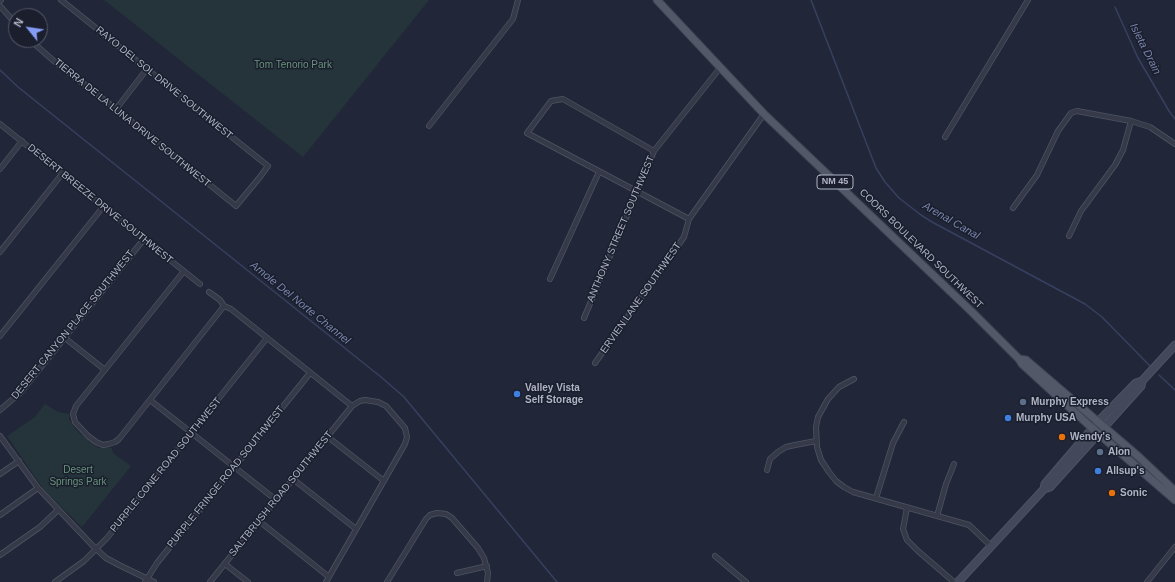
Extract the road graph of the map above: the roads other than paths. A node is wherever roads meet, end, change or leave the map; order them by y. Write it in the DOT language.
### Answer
graph roads {
  1 [pos="61,0"];
  2 [pos="518,0"];
  3 [pos="657,0"];
  4 [pos="1028,0"];
  5 [pos="0,6"];
  6 [pos="8,15"];
  7 [pos="39,48"];
  8 [pos="720,68"];
  9 [pos="147,69"];
  10 [pos="116,109"];
  11 [pos="764,114"];
  12 [pos="1131,122"];
  13 [pos="0,124"];
  14 [pos="429,126"];
  15 [pos="945,137"];
  16 [pos="22,141"];
  17 [pos="1175,144"];
  18 [pos="654,151"];
  19 [pos="0,169"];
  20 [pos="599,172"];
  21 [pos="62,174"];
  22 [pos="638,192"];
  23 [pos="236,206"];
  24 [pos="103,207"];
  25 [pos="1013,208"];
  26 [pos="689,219"];
  27 [pos="1069,236"];
  28 [pos="144,239"];
  29 [pos="0,252"];
  30 [pos="184,271"];
  31 [pos="550,279"];
  32 [pos="200,284"];
  33 [pos="209,292"];
  34 [pos="224,306"];
  35 [pos="584,318"];
  36 [pos="0,336"];
  37 [pos="65,338"];
  38 [pos="266,338"];
  39 [pos="1175,345"];
  40 [pos="1019,359"];
  41 [pos="594,363"];
  42 [pos="105,370"];
  43 [pos="310,373"];
  44 [pos="854,379"];
  45 [pos="1142,381"];
  46 [pos="150,400"];
  47 [pos="352,406"];
  48 [pos="0,410"];
  49 [pos="904,422"];
  50 [pos="1098,422"];
  51 [pos="1104,427"];
  52 [pos="1092,428"];
  53 [pos="192,432"];
  54 [pos="1098,434"];
  55 [pos="0,436"];
  56 [pos="328,437"];
  57 [pos="816,441"];
  58 [pos="19,461"];
  59 [pos="954,464"];
  60 [pos="234,467"];
  61 [pos="766,470"];
  62 [pos="0,474"];
  63 [pos="293,479"];
  64 [pos="384,481"];
  65 [pos="38,488"];
  66 [pos="1044,489"];
  67 [pos="1175,491"];
  68 [pos="876,498"];
  69 [pos="276,500"];
  70 [pos="1175,500"];
  71 [pos="908,508"];
  72 [pos="58,510"];
  73 [pos="0,515"];
  74 [pos="937,516"];
  75 [pos="259,521"];
  76 [pos="356,529"];
  77 [pos="991,546"];
  78 [pos="1175,547"];
  79 [pos="97,549"];
  80 [pos="0,555"];
  81 [pos="715,556"];
  82 [pos="225,564"];
  83 [pos="486,566"];
  84 [pos="457,573"];
  85 [pos="329,577"];
  86 [pos="146,580"];
  87 [pos="1150,581"];
  88 [pos="56,582"];
  89 [pos="154,582"];
  90 [pos="210,582"];
  91 [pos="248,582"];
  92 [pos="326,582"];
  93 [pos="387,582"];
  94 [pos="487,582"];
  95 [pos="746,582"];
  96 [pos="954,582"];
  97 [pos="958,582"];
  1 -- 9 [label="street, RAYO DEL SOL DRIVE SOUTHWEST"];
  2 -- 14 [label="street"];
  3 -- 8 [label="main road, COORS BOULEVARD SOUTHWEST / NM 45"];
  4 -- 15 [label="street"];
  5 -- 6 [label="street"];
  7 -- 10 [label="street, TIERRA DE LA LUNA DRIVE SOUTHWEST"];
  8 -- 11 [label="main road, COORS BOULEVARD SOUTHWEST / NM 45"];
  8 -- 18 [label="street, ANTHONY STREET SOUTHWEST"];
  9 -- 10 [label="street"];
  9 -- 23 [label="street, RAYO DEL SOL DRIVE SOUTHWEST"];
  10 -- 23 [label="street, TIERRA DE LA LUNA DRIVE SOUTHWEST"];
  11 -- 26 [label="street, ERVIEN LANE SOUTHWEST"];
  11 -- 40 [label="main road, COORS BOULEVARD SOUTHWEST / NM 45"];
  12 -- 17 [label="street"];
  12 -- 25 [label="street"];
  12 -- 27 [label="street"];
  13 -- 16 [label="street, DESERT BREEZE DRIVE SOUTHWEST"];
  16 -- 19 [label="street"];
  16 -- 21 [label="street, DESERT BREEZE DRIVE SOUTHWEST"];
  18 -- 20 [label="street"];
  18 -- 22 [label="street, ANTHONY STREET SOUTHWEST"];
  20 -- 22 [label="street"];
  20 -- 31 [label="street"];
  21 -- 24 [label="street, DESERT BREEZE DRIVE SOUTHWEST"];
  21 -- 29 [label="street"];
  22 -- 26 [label="street"];
  22 -- 35 [label="street, ANTHONY STREET SOUTHWEST"];
  24 -- 28 [label="street, DESERT BREEZE DRIVE SOUTHWEST"];
  24 -- 36 [label="street"];
  26 -- 41 [label="street, ERVIEN LANE SOUTHWEST"];
  28 -- 30 [label="street, DESERT BREEZE DRIVE SOUTHWEST"];
  28 -- 37 [label="street, DESERT CANYON PLACE SOUTHWEST"];
  30 -- 32 [label="street, DESERT BREEZE DRIVE SOUTHWEST"];
  30 -- 42 [label="street"];
  33 -- 34 [label="street"];
  34 -- 38 [label="street"];
  34 -- 46 [label="street"];
  37 -- 42 [label="street"];
  37 -- 48 [label="street, DESERT CANYON PLACE SOUTHWEST"];
  38 -- 43 [label="street"];
  38 -- 53 [label="street, PURPLE CONE ROAD SOUTHWEST"];
  39 -- 45 [label="main road"];
  40 -- 50 [label="main road, COORS BOULEVARD SOUTHWEST"];
  40 -- 52 [label="main road, COORS BOULEVARD SOUTHWEST / NM 45"];
  42 -- 46 [label="street"];
  43 -- 47 [label="street"];
  43 -- 60 [label="street, PURPLE FRINGE ROAD SOUTHWEST"];
  44 -- 57 [label="street"];
  45 -- 50 [label="main road"];
  45 -- 51 [label="main road"];
  46 -- 53 [label="street"];
  47 -- 56 [label="street, SALTBRUSH ROAD SOUTHWEST"];
  47 -- 64 [label="street"];
  49 -- 68 [label="street"];
  50 -- 51 [label="main road, COORS BOULEVARD SOUTHWEST"];
  50 -- 52 [label="main road"];
  51 -- 54 [label="main road"];
  51 -- 67 [label="main road, COORS BOULEVARD SOUTHWEST"];
  52 -- 54 [label="main road, COORS BOULEVARD SOUTHWEST / NM 45"];
  52 -- 66 [label="main road"];
  53 -- 60 [label="street"];
  53 -- 79 [label="street, PURPLE CONE ROAD SOUTHWEST"];
  54 -- 66 [label="main road"];
  54 -- 70 [label="main road, COORS BOULEVARD SOUTHWEST / NM 45"];
  55 -- 58 [label="street"];
  56 -- 63 [label="street, SALTBRUSH ROAD SOUTHWEST"];
  56 -- 64 [label="street"];
  57 -- 61 [label="street"];
  57 -- 68 [label="street"];
  58 -- 62 [label="street"];
  58 -- 65 [label="street"];
  59 -- 74 [label="street"];
  60 -- 69 [label="street"];
  60 -- 86 [label="street, PURPLE FRINGE ROAD SOUTHWEST"];
  63 -- 69 [label="street, SALTBRUSH ROAD SOUTHWEST"];
  63 -- 76 [label="street"];
  64 -- 76 [label="street"];
  65 -- 72 [label="street"];
  65 -- 73 [label="street"];
  66 -- 77 [label="main road"];
  68 -- 71 [label="street"];
  69 -- 75 [label="street, SALTBRUSH ROAD SOUTHWEST"];
  71 -- 74 [label="street"];
  71 -- 96 [label="street"];
  72 -- 79 [label="street"];
  72 -- 80 [label="street"];
  74 -- 77 [label="street"];
  75 -- 82 [label="street, SALTBRUSH ROAD SOUTHWEST"];
  75 -- 85 [label="street"];
  76 -- 85 [label="street"];
  77 -- 97 [label="main road"];
  78 -- 87 [label="street"];
  79 -- 86 [label="street"];
  79 -- 88 [label="street, PURPLE CONE ROAD SOUTHWEST"];
  81 -- 95 [label="street"];
  82 -- 90 [label="street, SALTBRUSH ROAD SOUTHWEST"];
  82 -- 91 [label="street"];
  83 -- 84 [label="street"];
  83 -- 93 [label="street"];
  83 -- 94 [label="street"];
  85 -- 92 [label="street"];
  86 -- 89 [label="street"];
}
